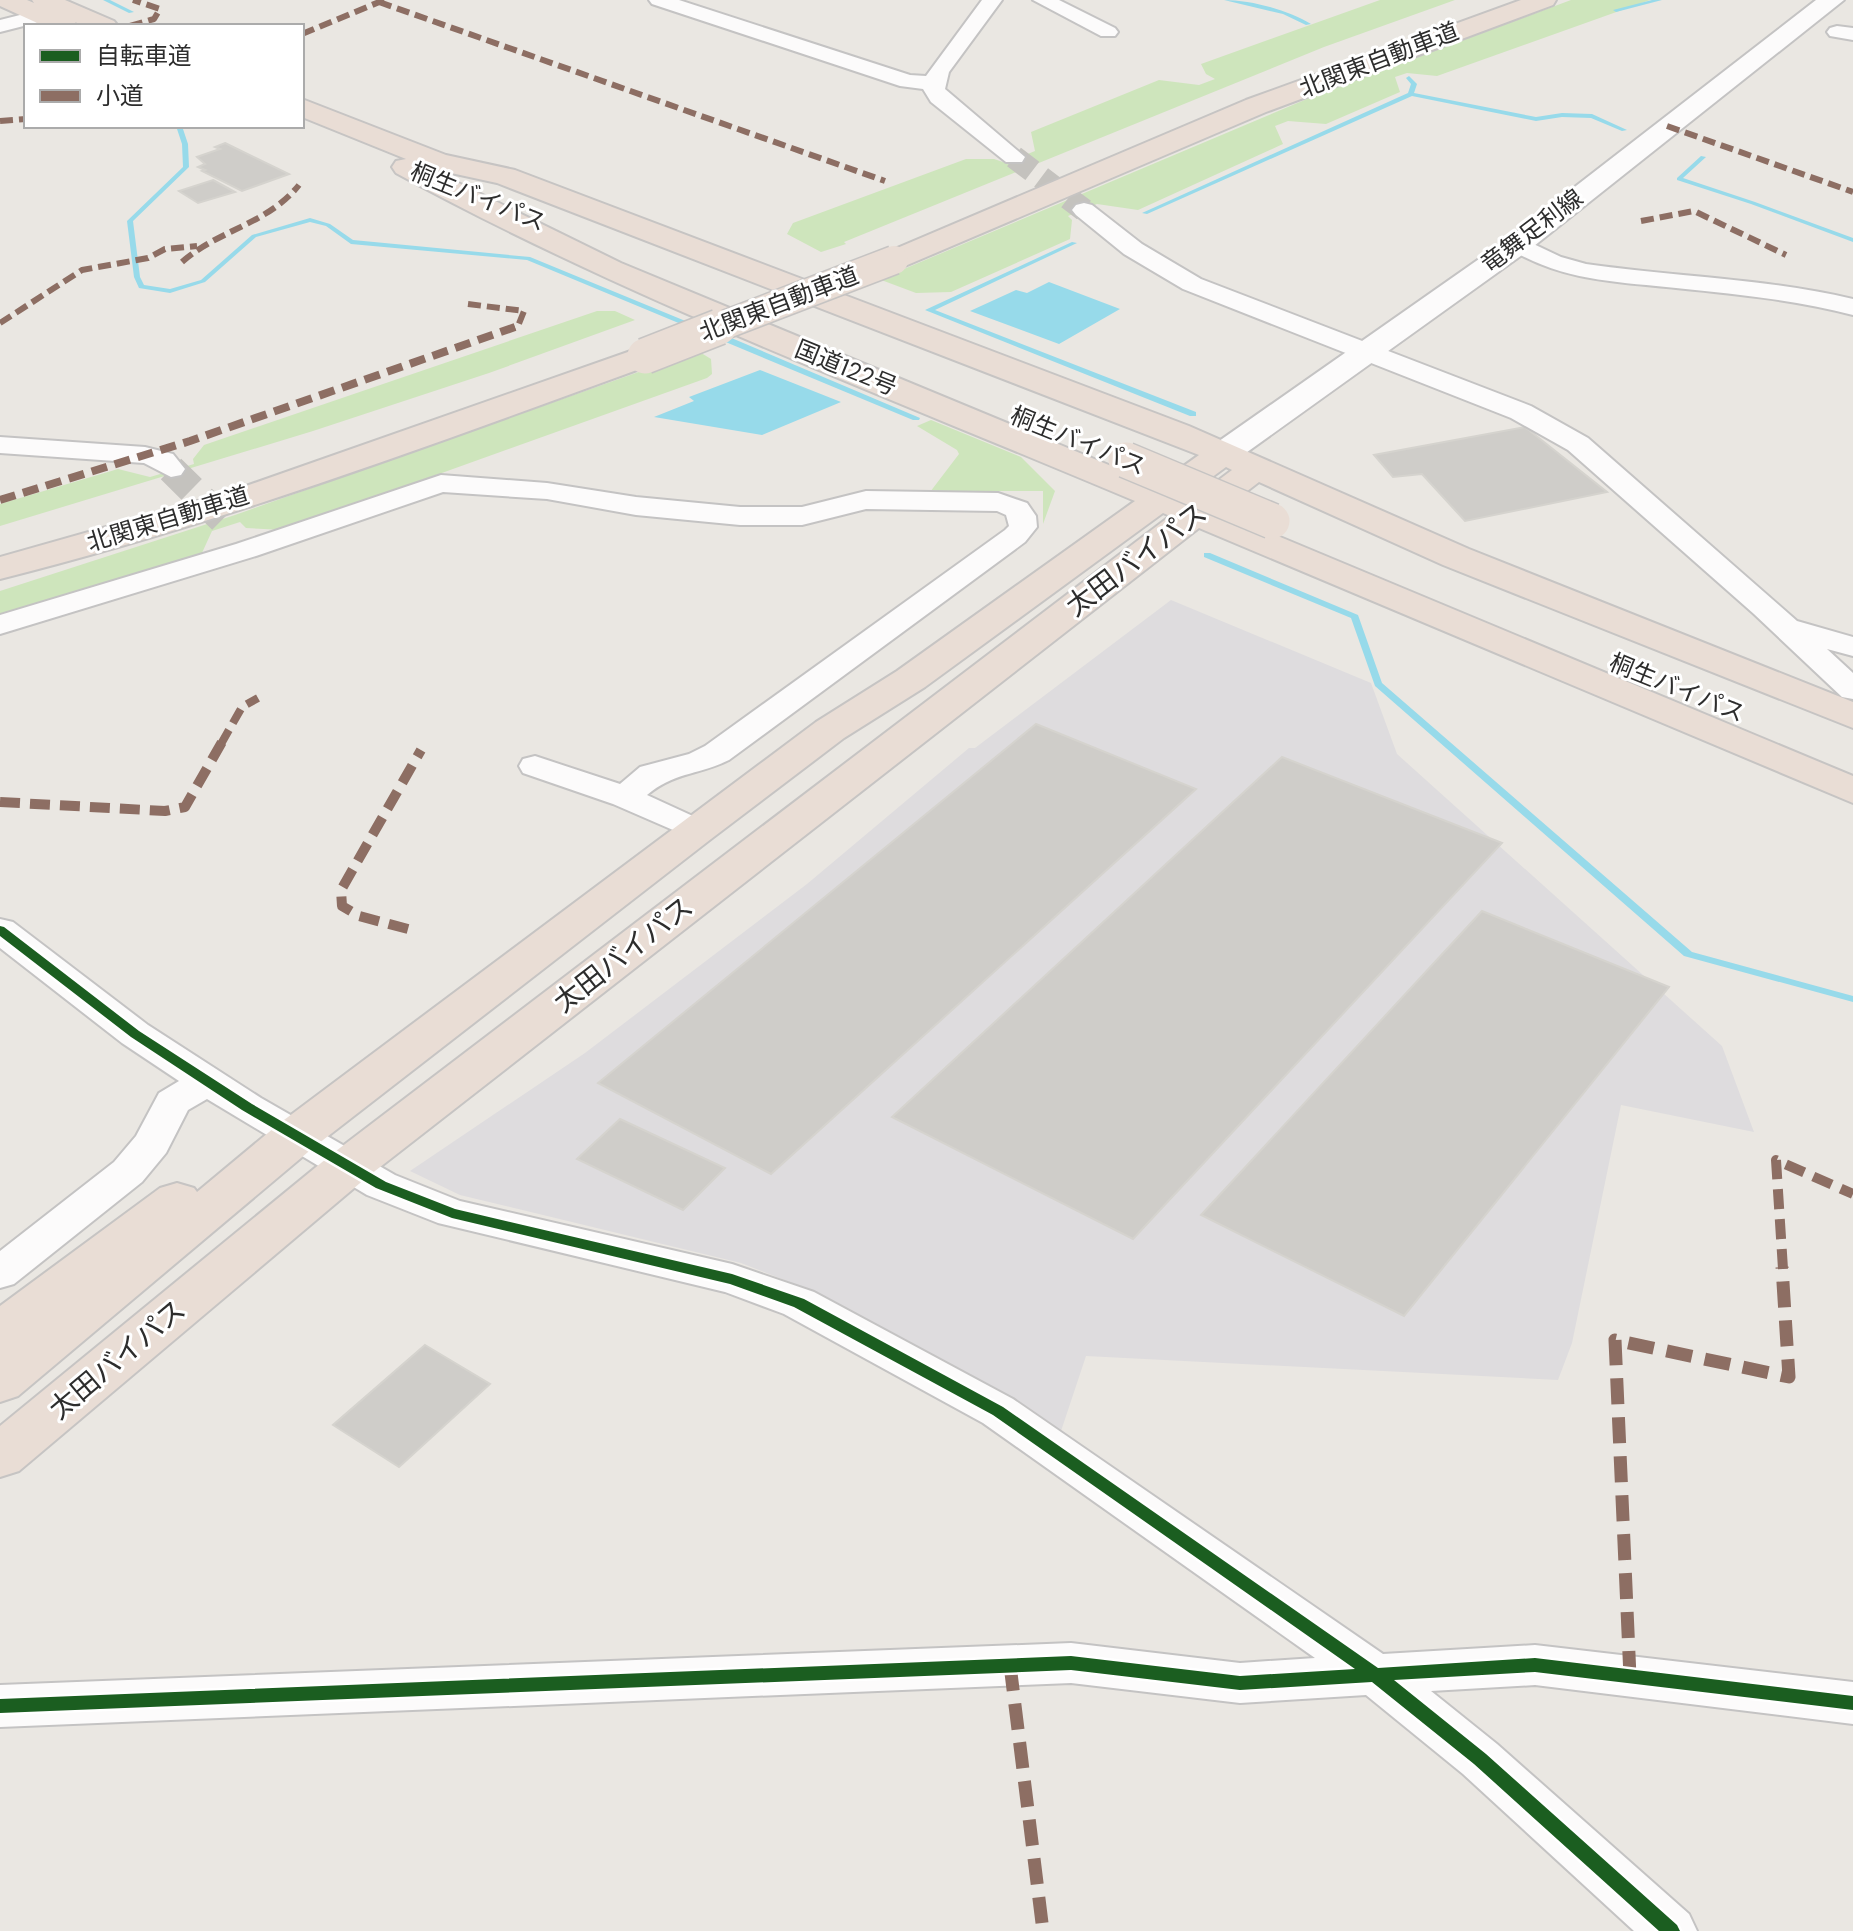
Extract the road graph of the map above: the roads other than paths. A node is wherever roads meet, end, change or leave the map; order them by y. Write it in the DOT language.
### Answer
graph roads {
  1 [pos="6,0"];
  2 [pos="659,0"];
  3 [pos="992,0"];
  4 [pos="1043,0"];
  5 [pos="1491,0"];
  6 [pos="1544,0"];
  7 [pos="1832,0"];
  8 [pos="1853,3"];
  9 [pos="42,8"];
  10 [pos="62,24"];
  11 [pos="98,24"];
  12 [pos="0,26"];
  13 [pos="1108,32"];
  14 [pos="933,83"];
  15 [pos="304,108"];
  16 [pos="304,125"];
  17 [pos="1014,157"];
  18 [pos="420,164"];
  19 [pos="1084,210"];
  20 [pos="1529,251"];
  21 [pos="880,254"];
  22 [pos="1853,307"];
  23 [pos="636,348"];
  24 [pos="1379,366"];
  25 [pos="0,445"];
  26 [pos="1224,453"];
  27 [pos="1272,457"];
  28 [pos="1126,460"];
  29 [pos="171,469"];
  30 [pos="1178,506"];
  31 [pos="1283,514"];
  32 [pos="157,524"];
  33 [pos="0,543"];
  34 [pos="0,568"];
  35 [pos="0,578"];
  36 [pos="0,625"];
  37 [pos="1782,627"];
  38 [pos="1853,647"];
  39 [pos="1853,690"];
  40 [pos="1853,716"];
  41 [pos="830,730"];
  42 [pos="1853,734"];
  43 [pos="1853,761"];
  44 [pos="535,766"];
  45 [pos="1853,791"];
  46 [pos="625,797"];
  47 [pos="696,830"];
  48 [pos="0,930"];
  49 [pos="207,1081"];
  50 [pos="297,1135"];
  51 [pos="349,1166"];
  52 [pos="0,1273"];
  53 [pos="0,1333"];
  54 [pos="0,1382"];
  55 [pos="0,1456"];
  56 [pos="1373,1673"];
  57 [pos="1853,1703"];
  58 [pos="0,1706"];
  59 [pos="1671,1931"];
  1 -- 9 [label="highway"];
  2 -- 14 [label="street"];
  3 -- 14 [label="street"];
  4 -- 13 [label="street"];
  5 -- 21 [label="highway, 北関東自動車道"];
  6 -- 21 [label="highway, 北関東自動車道"];
  7 -- 20 [label="main road, 竜舞足利線"];
  8 -- 20 [label="main road, 竜舞足利線"];
  9 -- 10 [label="highway"];
  9 -- 11 [label="highway"];
  9 -- 12 [label="street"];
  14 -- 17 [label="street"];
  15 -- 18 [label="highway, 桐生バイパス"];
  16 -- 18 [label="highway, 桐生バイパス"];
  18 -- 26 [label="highway"];
  18 -- 28 [label="highway, 桐生バイパス"];
  18 -- 28 [label="highway, 国道122号"];
  19 -- 24 [label="street"];
  20 -- 22 [label="street"];
  20 -- 24 [label="main road, 竜舞足利線"];
  21 -- 23 [label="highway, 北関東自動車道, bridge"];
  23 -- 32 [label="highway, 北関東自動車道"];
  23 -- 33 [label="highway, 北関東自動車道"];
  24 -- 26 [label="main road, 竜舞足利線"];
  24 -- 37 [label="street"];
  25 -- 29 [label="street"];
  26 -- 27 [label="highway"];
  26 -- 30 [label="highway, 太田バイパス"];
  27 -- 30 [label="highway, 太田バイパス"];
  27 -- 40 [label="highway"];
  28 -- 30 [label="highway, 国道122号"];
  28 -- 31 [label="highway, 桐生バイパス, bridge"];
  28 -- 41 [label="highway"];
  30 -- 41 [label="highway, 太田バイパス"];
  30 -- 45 [label="highway, 国道122号"];
  30 -- 51 [label="highway, 太田バイパス"];
  31 -- 42 [label="highway, 桐生バイパス"];
  31 -- 43 [label="highway, 桐生バイパス"];
  32 -- 34 [label="highway, 北関東自動車道"];
  32 -- 35 [label="highway"];
  36 -- 46 [label="street"];
  37 -- 38 [label="street"];
  37 -- 39 [label="street"];
  41 -- 47 [label="highway, 太田バイパス"];
  44 -- 46 [label="street"];
  46 -- 47 [label="street"];
  47 -- 50 [label="highway, 太田バイパス"];
  48 -- 49 [label="street"];
  49 -- 50 [label="street"];
  49 -- 52 [label="street"];
  50 -- 51 [label="street"];
  50 -- 53 [label="highway"];
  50 -- 54 [label="highway, 太田バイパス"];
  51 -- 55 [label="highway, 太田バイパス"];
  51 -- 56 [label="street"];
  56 -- 57 [label="street"];
  56 -- 58 [label="street"];
  56 -- 59 [label="street"];
}
